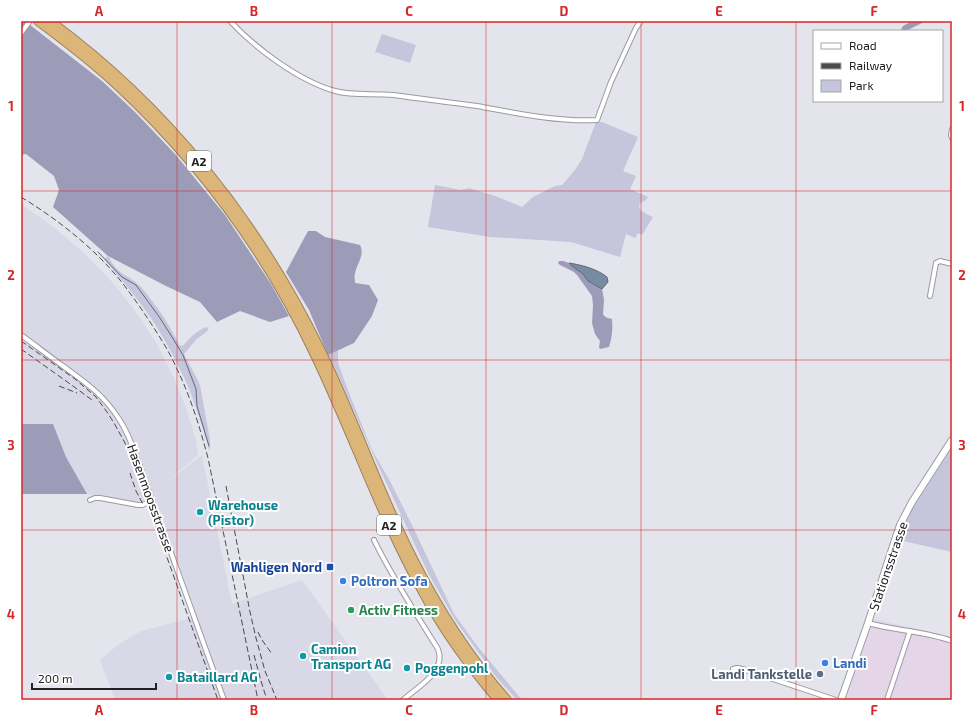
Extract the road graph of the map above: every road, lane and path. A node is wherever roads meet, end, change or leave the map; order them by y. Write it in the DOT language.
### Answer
graph roads {
  1 [pos="30,21"];
  2 [pos="38,21"];
  3 [pos="50,21"];
  4 [pos="230,21"];
  5 [pos="641,21"];
  6 [pos="22,32"];
  7 [pos="952,129"];
  8 [pos="952,138"];
  9 [pos="952,264"];
  10 [pos="930,296"];
  11 [pos="21,335"];
  12 [pos="952,440"];
  13 [pos="90,500"];
  14 [pos="153,501"];
  15 [pos="374,540"];
  16 [pos="868,623"];
  17 [pos="910,631"];
  18 [pos="952,641"];
  19 [pos="733,669"];
  20 [pos="224,700"];
  21 [pos="403,700"];
  22 [pos="498,700"];
  23 [pos="507,700"];
  24 [pos="836,700"];
  25 [pos="841,700"];
  26 [pos="887,700"];
  1 -- 6 [label="street"];
  2 -- 22 [label="highway, A2"];
  3 -- 23 [label="highway, A2"];
  4 -- 5 [label="street"];
  7 -- 8 [label="street"];
  9 -- 10 [label="street"];
  11 -- 14 [label="street, Hasenmoosstrasse"];
  12 -- 16 [label="main road, Stationsstrasse"];
  13 -- 14 [label="street"];
  14 -- 20 [label="street, Hasenmoosstrasse"];
  15 -- 21 [label="street"];
  16 -- 17 [label="street"];
  16 -- 25 [label="main road, Stationsstrasse"];
  17 -- 18 [label="street"];
  17 -- 26 [label="street"];
  19 -- 24 [label="street"];
}
